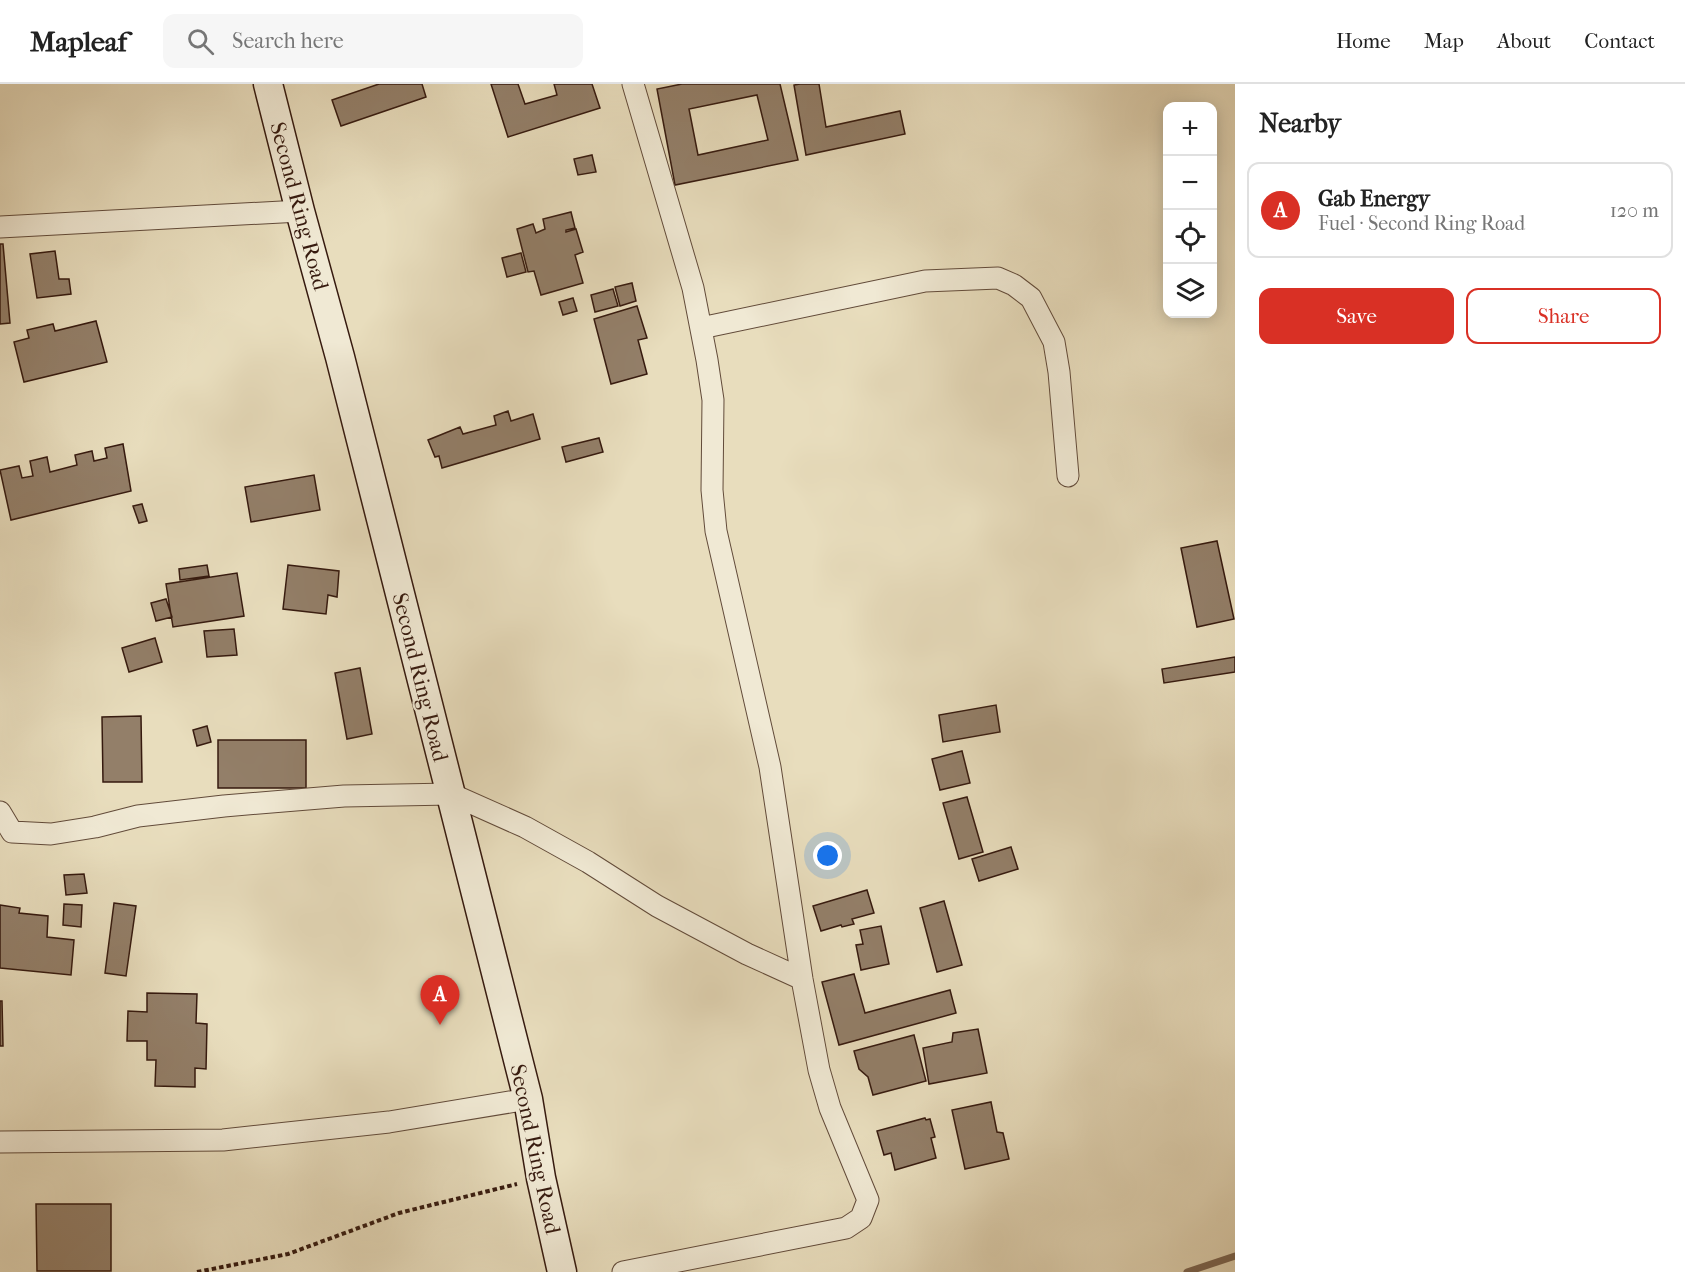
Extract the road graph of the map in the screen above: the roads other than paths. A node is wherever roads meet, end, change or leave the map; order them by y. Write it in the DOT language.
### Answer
graph roads {
  1 [pos="268,84"];
  2 [pos="633,84"];
  3 [pos="300,211"];
  4 [pos="0,228"];
  5 [pos="700,328"];
  6 [pos="1068,476"];
  7 [pos="452,794"];
  8 [pos="0,813"];
  9 [pos="802,979"];
  10 [pos="528,1100"];
  11 [pos="0,1142"];
  12 [pos="562,1272"];
  13 [pos="623,1272"];
  1 -- 3 [label="street, Second Ring Road"];
  2 -- 5 [label="street"];
  3 -- 4 [label="street"];
  3 -- 7 [label="street, Second Ring Road"];
  5 -- 6 [label="street"];
  5 -- 9 [label="street"];
  7 -- 8 [label="street"];
  7 -- 9 [label="street"];
  7 -- 10 [label="street, Second Ring Road"];
  9 -- 13 [label="street"];
  10 -- 11 [label="street"];
  10 -- 12 [label="street, Second Ring Road"];
}
